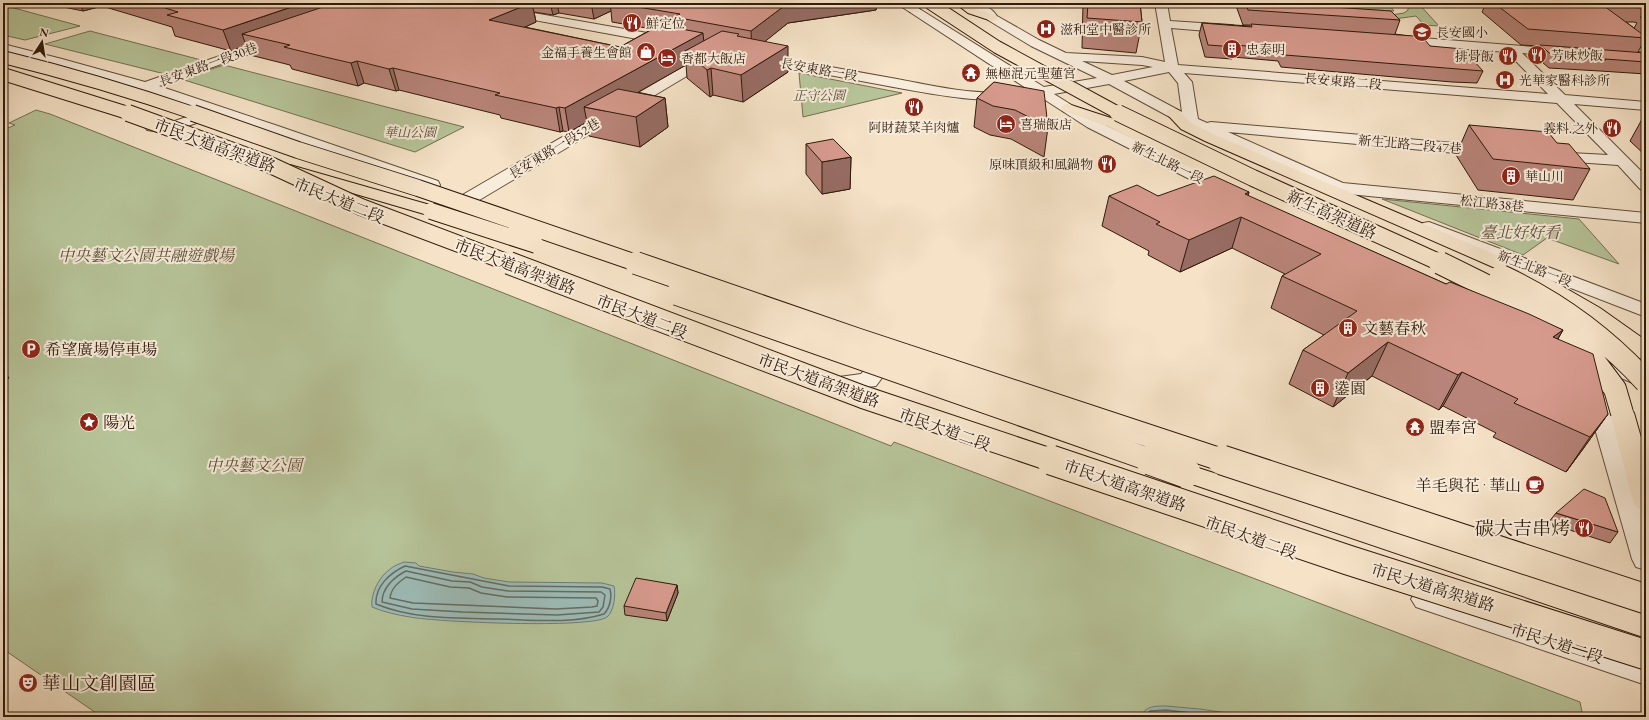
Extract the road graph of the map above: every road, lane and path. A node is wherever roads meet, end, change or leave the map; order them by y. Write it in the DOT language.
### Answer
graph roads {
  1 [pos="457,3"];
  2 [pos="902,3"];
  3 [pos="930,3"];
  4 [pos="946,3"];
  5 [pos="961,3"];
  6 [pos="1161,3"];
  7 [pos="1582,3"];
  8 [pos="912,6"];
  9 [pos="972,7"];
  10 [pos="606,19"];
  11 [pos="1164,24"];
  12 [pos="1614,26"];
  13 [pos="589,27"];
  14 [pos="1633,27"];
  15 [pos="1244,30"];
  16 [pos="289,36"];
  17 [pos="1385,40"];
  18 [pos="681,43"];
  19 [pos="3,48"];
  20 [pos="704,48"];
  21 [pos="1510,48"];
  22 [pos="1578,53"];
  23 [pos="744,55"];
  24 [pos="1063,56"];
  25 [pos="1643,56"];
  26 [pos="3,57"];
  27 [pos="1172,68"];
  28 [pos="3,74"];
  29 [pos="3,79"];
  30 [pos="1110,79"];
  31 [pos="147,86"];
  32 [pos="1041,92"];
  33 [pos="1560,99"];
  34 [pos="206,106"];
  35 [pos="1646,106"];
  36 [pos="1068,108"];
  37 [pos="1173,113"];
  38 [pos="230,115"];
  39 [pos="1194,123"];
  40 [pos="151,127"];
  41 [pos="174,135"];
  42 [pos="298,150"];
  43 [pos="1503,153"];
  44 [pos="1535,156"];
  45 [pos="266,163"];
  46 [pos="1634,169"];
  47 [pos="1646,185"];
  48 [pos="1338,188"];
  49 [pos="470,198"];
  50 [pos="431,211"];
  51 [pos="1646,218"];
  52 [pos="1524,265"];
  53 [pos="1460,299"];
  54 [pos="1646,311"];
  55 [pos="1646,322"];
  56 [pos="1540,334"];
  57 [pos="867,336"];
  58 [pos="1646,352"];
  59 [pos="1584,353"];
  60 [pos="934,359"];
  61 [pos="1646,381"];
  62 [pos="824,385"];
  63 [pos="891,410"];
  64 [pos="1622,413"];
  65 [pos="1646,501"];
  66 [pos="1646,559"];
  67 [pos="1646,594"];
  68 [pos="1646,599"];
  69 [pos="1646,625"];
  70 [pos="1646,655"];
  71 [pos="1646,672"];
  1 -- 13 [label="street"];
  2 -- 8 [label="street, 新生北路一段"];
  3 -- 64 [label="highway, 新生高架道路, bridge"];
  4 -- 61 [label="highway, 新生高架道路, bridge"];
  5 -- 9 [label="highway"];
  6 -- 11 [label="street"];
  7 -- 12 [label="street"];
  8 -- 32 [label="street, 新生北路一段"];
  9 -- 24 [label="street, 新生北路一段"];
  10 -- 13 [label="street"];
  11 -- 15 [label="street"];
  11 -- 27 [label="street"];
  12 -- 14 [label="street"];
  12 -- 25 [label="street"];
  13 -- 18 [label="street"];
  16 -- 31 [label="street, 長安東路一段30巷"];
  17 -- 21 [label="street"];
  19 -- 31 [label="street"];
  20 -- 49 [label="street, 長安東路一段52巷"];
  21 -- 22 [label="street"];
  21 -- 33 [label="street"];
  23 -- 32 [label="street, 長安東路一段"];
  24 -- 27 [label="street"];
  24 -- 30 [label="street, 新生北路一段"];
  26 -- 42 [label="highway, 市民大道高架道路, bridge"];
  27 -- 30 [label="street, 長安東路二段"];
  27 -- 33 [label="street, 長安東路二段"];
  27 -- 39 [label="street"];
  28 -- 45 [label="highway, 市民大道高架道路, bridge"];
  29 -- 40 [label="street, 市民大道二段"];
  30 -- 32 [label="street, 長安東路二段"];
  30 -- 37 [label="street, 新生北路一段"];
  31 -- 34 [label="street"];
  32 -- 36 [label="street, 新生北路一段"];
  33 -- 35 [label="street, 長安東路二段"];
  33 -- 46 [label="street"];
  34 -- 38 [label="street"];
  34 -- 40 [label="street"];
  36 -- 53 [label="street, 新生北路一段"];
  36 -- 64 [label="highway"];
  37 -- 39 [label="street, 新生北路一段"];
  37 -- 58 [label="highway"];
  38 -- 41 [label="street"];
  38 -- 49 [label="street"];
  39 -- 43 [label="street, 新生北路一段47巷"];
  39 -- 48 [label="street, 新生北路一段"];
  40 -- 41 [label="street, 市民大道二段"];
  41 -- 62 [label="street, 市民大道二段"];
  42 -- 50 [label="highway, bridge"];
  42 -- 68 [label="highway, 市民大道高架道路, bridge"];
  44 -- 46 [label="street"];
  45 -- 50 [label="highway, bridge"];
  45 -- 70 [label="highway, 市民大道高架道路, bridge"];
  46 -- 47 [label="street"];
  48 -- 51 [label="street, 松江路38巷"];
  48 -- 52 [label="street, 新生北路一段"];
  49 -- 57 [label="street"];
  50 -- 69 [label="highway, bridge"];
  52 -- 54 [label="street, 新生北路一段"];
  52 -- 55 [label="street"];
  56 -- 59 [label="street"];
  57 -- 60 [label="street"];
  57 -- 62 [label="street"];
  59 -- 61 [label="street"];
  59 -- 66 [label="street"];
  60 -- 63 [label="street"];
  60 -- 67 [label="street"];
  62 -- 63 [label="street, 市民大道二段"];
  63 -- 71 [label="street, 市民大道二段"];
  64 -- 65 [label="highway, 新生高架道路"];
}
